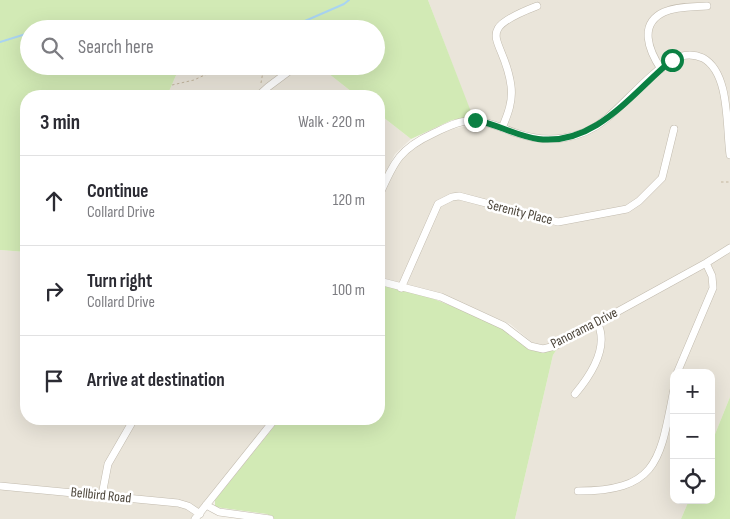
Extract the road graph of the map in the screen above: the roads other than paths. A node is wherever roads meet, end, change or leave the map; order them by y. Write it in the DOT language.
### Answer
graph roads {
  1 [pos="537,6"];
  2 [pos="707,6"];
  3 [pos="661,69"];
  4 [pos="284,75"];
  5 [pos="265,90"];
  6 [pos="502,128"];
  7 [pos="674,129"];
  8 [pos="730,155"];
  9 [pos="385,183"];
  10 [pos="730,248"];
  11 [pos="706,263"];
  12 [pos="385,282"];
  13 [pos="400,288"];
  14 [pos="597,322"];
  15 [pos="679,369"];
  16 [pos="575,394"];
  17 [pos="670,406"];
  18 [pos="131,425"];
  19 [pos="270,425"];
  20 [pos="0,486"];
  21 [pos="578,491"];
  22 [pos="102,495"];
  23 [pos="206,505"];
  24 [pos="198,516"];
  25 [pos="270,519"];
  1 -- 6 [label="street"];
  2 -- 3 [label="street"];
  3 -- 6 [label="street"];
  3 -- 8 [label="street"];
  4 -- 5 [label="street"];
  6 -- 9 [label="street"];
  7 -- 13 [label="street, Serenity Place"];
  10 -- 11 [label="street, Panorama Drive"];
  11 -- 14 [label="street, Panorama Drive"];
  11 -- 15 [label="street"];
  12 -- 13 [label="street, Panorama Drive"];
  13 -- 14 [label="street, Panorama Drive"];
  14 -- 16 [label="street"];
  17 -- 21 [label="street"];
  18 -- 22 [label="street"];
  19 -- 23 [label="street"];
  20 -- 22 [label="street, Bellbird Road"];
  22 -- 24 [label="street, Bellbird Road"];
  23 -- 24 [label="street"];
  23 -- 25 [label="street"];
}
